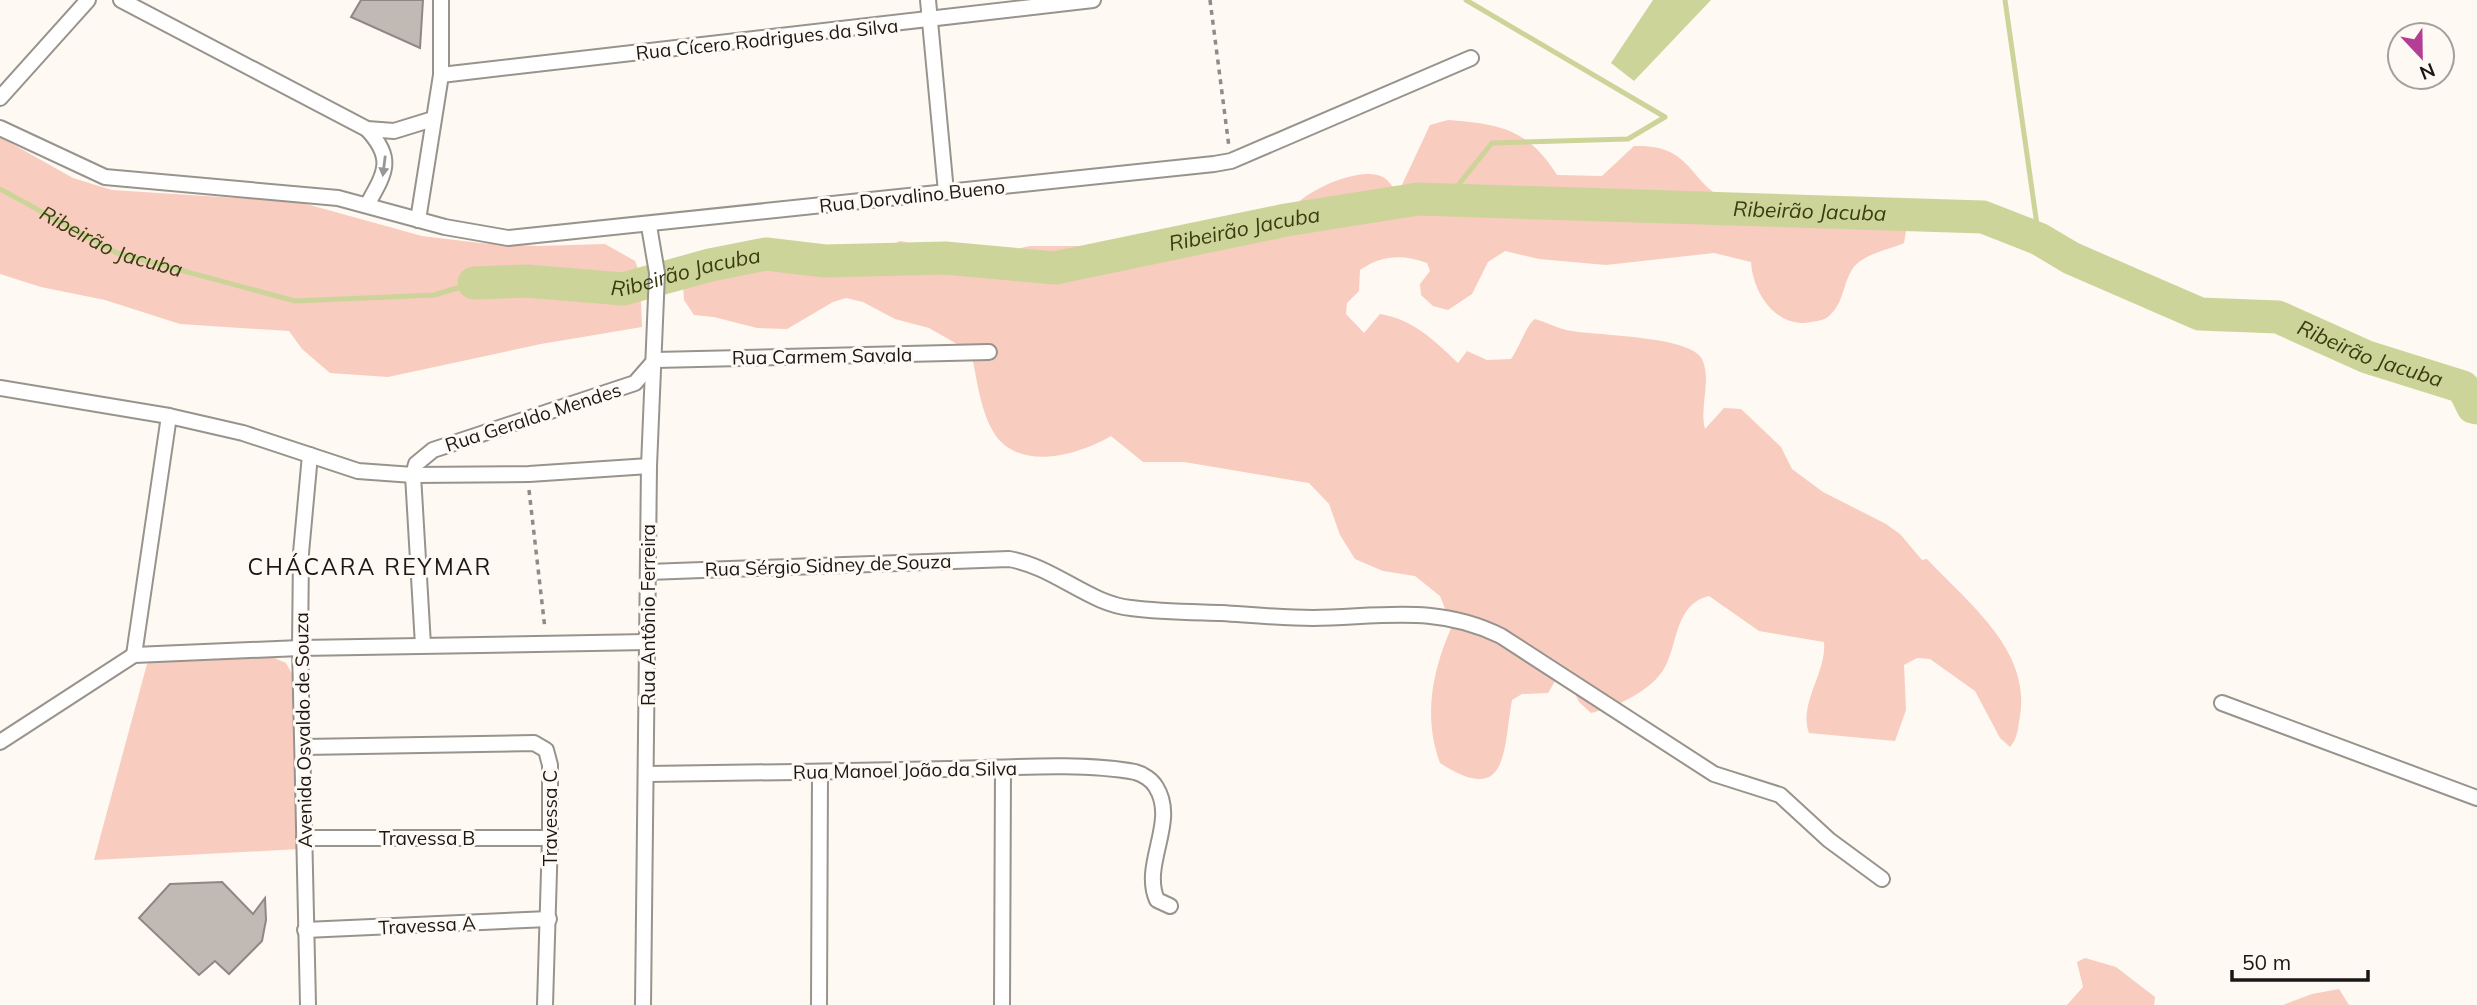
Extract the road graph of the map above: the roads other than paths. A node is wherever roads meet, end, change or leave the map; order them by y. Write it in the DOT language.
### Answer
graph roads {
  1 [pos="88,0"];
  2 [pos="121,0"];
  3 [pos="441,0"];
  4 [pos="929,0"];
  5 [pos="1093,0"];
  6 [pos="931,21"];
  7 [pos="1471,58"];
  8 [pos="442,75"];
  9 [pos="0,98"];
  10 [pos="433,119"];
  11 [pos="0,128"];
  12 [pos="367,128"];
  13 [pos="946,192"];
  14 [pos="367,205"];
  15 [pos="418,220"];
  16 [pos="649,226"];
  17 [pos="989,352"];
  18 [pos="655,360"];
  19 [pos="0,388"];
  20 [pos="169,416"];
  21 [pos="310,455"];
  22 [pos="649,466"];
  23 [pos="413,475"];
  24 [pos="648,572"];
  25 [pos="648,642"];
  26 [pos="423,645"];
  27 [pos="300,648"];
  28 [pos="134,655"];
  29 [pos="2222,703"];
  30 [pos="0,742"];
  31 [pos="304,747"];
  32 [pos="1003,768"];
  33 [pos="820,772"];
  34 [pos="648,774"];
  35 [pos="2477,799"];
  36 [pos="304,838"];
  37 [pos="550,838"];
  38 [pos="1882,879"];
  39 [pos="1170,906"];
  40 [pos="549,919"];
  41 [pos="305,930"];
  42 [pos="308,1005"];
  43 [pos="545,1005"];
  44 [pos="643,1005"];
  45 [pos="818,1005"];
  46 [pos="1002,1005"];
  1 -- 9 [label="street"];
  2 -- 12 [label="street"];
  3 -- 8 [label="street"];
  4 -- 6 [label="street"];
  5 -- 6 [label="street, Rua Cícero Rodrigues da Silva"];
  6 -- 8 [label="street, Rua Cícero Rodrigues da Silva"];
  6 -- 13 [label="street"];
  7 -- 13 [label="street, Rua Dorvalino Bueno"];
  8 -- 10 [label="street"];
  10 -- 12 [label="street"];
  10 -- 15 [label="street"];
  11 -- 14 [label="street, Rua Dorvalino Bueno"];
  12 -- 14 [label="street, one-way"];
  13 -- 16 [label="street, Rua Dorvalino Bueno"];
  14 -- 15 [label="street, Rua Dorvalino Bueno"];
  15 -- 16 [label="street, Rua Dorvalino Bueno"];
  16 -- 18 [label="street, Rua Antônio Ferreira"];
  17 -- 18 [label="street, Rua Carmem Savala"];
  18 -- 22 [label="street, Rua Antônio Ferreira"];
  18 -- 23 [label="street, Rua Geraldo Mendes"];
  19 -- 20 [label="street"];
  20 -- 21 [label="street"];
  20 -- 28 [label="street"];
  21 -- 23 [label="street"];
  21 -- 27 [label="street, Avenida Osvaldo de Souza"];
  22 -- 23 [label="street"];
  22 -- 24 [label="street, Rua Antônio Ferreira"];
  23 -- 26 [label="street"];
  24 -- 25 [label="street, Rua Antônio Ferreira"];
  24 -- 38 [label="street, Rua Sérgio Sidney de Souza"];
  25 -- 26 [label="street"];
  25 -- 34 [label="street, Rua Antônio Ferreira"];
  26 -- 27 [label="street"];
  27 -- 28 [label="street"];
  27 -- 31 [label="street, Avenida Osvaldo de Souza"];
  28 -- 30 [label="street"];
  29 -- 35 [label="street"];
  31 -- 36 [label="street, Avenida Osvaldo de Souza"];
  31 -- 37 [label="street, Travessa C"];
  32 -- 33 [label="street, Rua Manoel João da Silva"];
  32 -- 39 [label="street, Rua Manoel João da Silva"];
  32 -- 46 [label="street"];
  33 -- 34 [label="street, Rua Manoel João da Silva"];
  33 -- 45 [label="street"];
  34 -- 44 [label="street, Rua Antônio Ferreira"];
  36 -- 37 [label="street, Travessa B"];
  36 -- 41 [label="street, Avenida Osvaldo de Souza"];
  37 -- 40 [label="street, Travessa C"];
  40 -- 41 [label="street, Travessa A"];
  40 -- 43 [label="street, Travessa C"];
  41 -- 42 [label="street, Avenida Osvaldo de Souza"];
}
